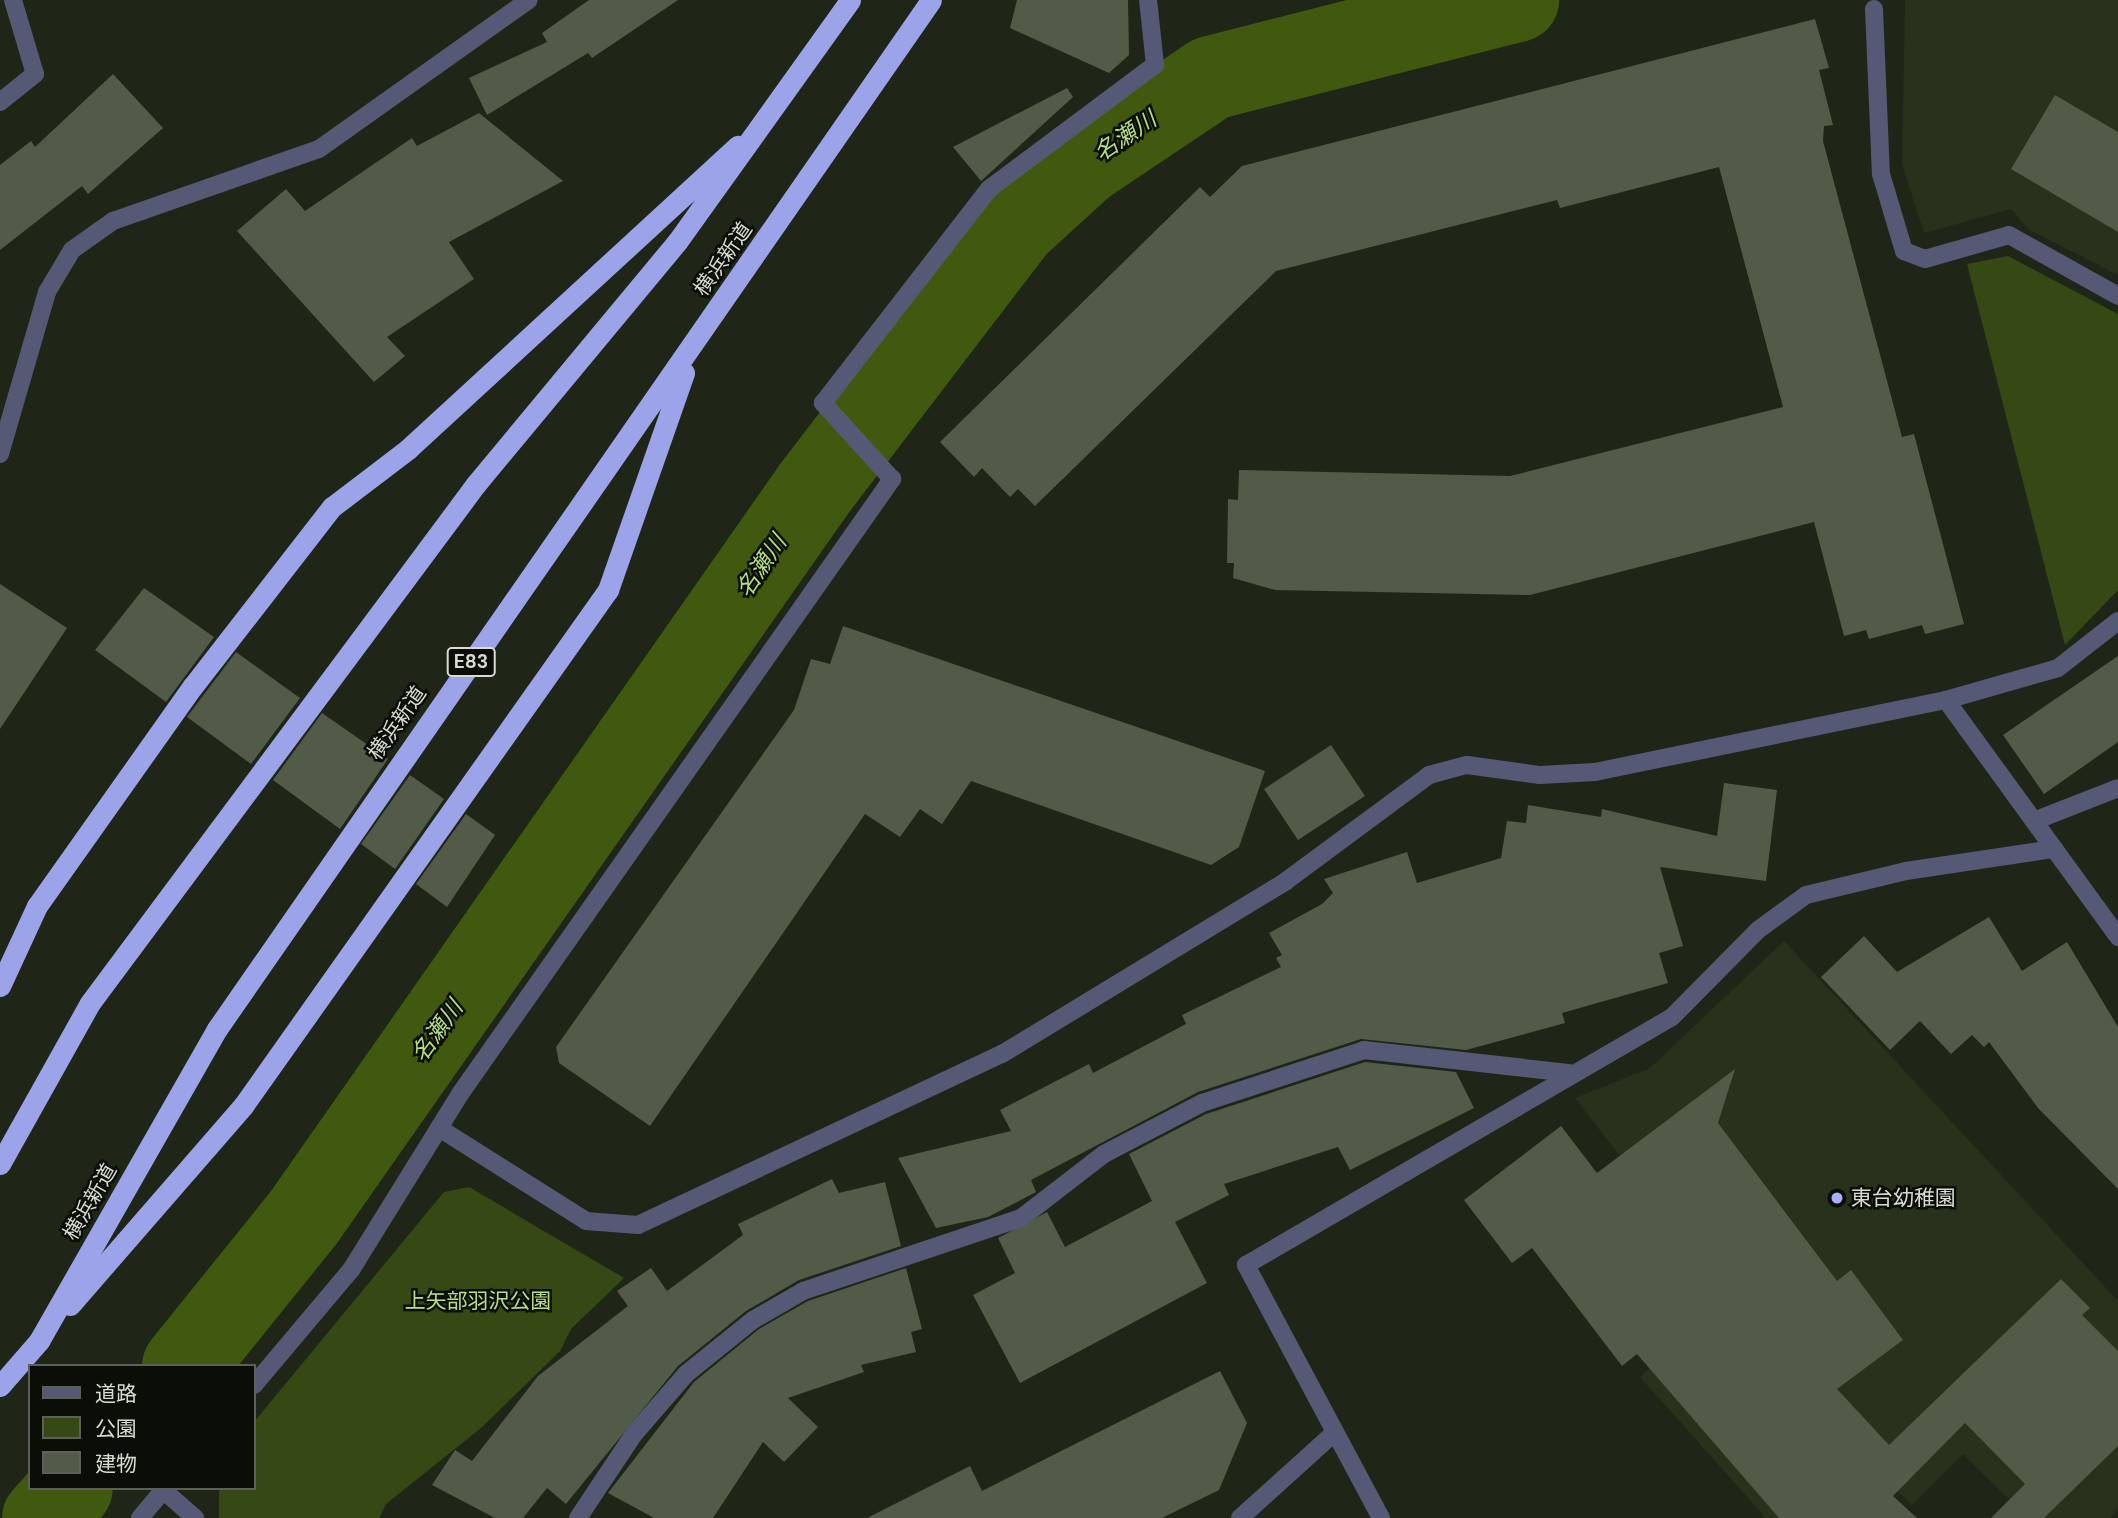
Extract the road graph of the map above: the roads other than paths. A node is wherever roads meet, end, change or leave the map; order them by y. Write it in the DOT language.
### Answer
graph roads {
  1 [pos="13,0"];
  2 [pos="529,0"];
  3 [pos="850,0"];
  4 [pos="931,0"];
  5 [pos="1148,0"];
  6 [pos="1874,9"];
  7 [pos="0,102"];
  8 [pos="774,113"];
  9 [pos="2118,296"];
  10 [pos="692,347"];
  11 [pos="0,391"];
  12 [pos="15,403"];
  13 [pos="0,454"];
  14 [pos="2118,621"];
  15 [pos="1946,700"];
  16 [pos="2118,788"];
  17 [pos="2034,821"];
  18 [pos="2054,849"];
  19 [pos="2118,937"];
  20 [pos="0,986"];
  21 [pos="1570,1073"];
  22 [pos="439,1128"];
  23 [pos="0,1164"];
  24 [pos="38,1341"];
  25 [pos="256,1383"];
  26 [pos="0,1387"];
  27 [pos="1332,1435"];
  28 [pos="163,1490"];
  29 [pos="165,1490"];
  30 [pos="140,1518"];
  31 [pos="195,1518"];
  32 [pos="578,1518"];
  33 [pos="1240,1518"];
  34 [pos="1381,1518"];
  1 -- 7 [label="street"];
  2 -- 12 [label="street"];
  3 -- 8 [label="highway"];
  4 -- 10 [label="highway, 横浜新道 / E83"];
  5 -- 22 [label="street"];
  6 -- 9 [label="street"];
  8 -- 20 [label="highway"];
  8 -- 23 [label="highway"];
  10 -- 24 [label="highway, 横浜新道 / E83"];
  10 -- 24 [label="highway"];
  11 -- 12 [label="street"];
  12 -- 13 [label="street"];
  14 -- 15 [label="street"];
  15 -- 17 [label="street"];
  15 -- 22 [label="street"];
  16 -- 17 [label="street"];
  17 -- 18 [label="street"];
  18 -- 19 [label="street"];
  18 -- 21 [label="street"];
  21 -- 27 [label="street"];
  21 -- 32 [label="street"];
  22 -- 25 [label="street"];
  24 -- 26 [label="highway, 横浜新道 / E83"];
  27 -- 33 [label="street"];
  27 -- 34 [label="street"];
  28 -- 30 [label="street"];
  29 -- 31 [label="street"];
}
